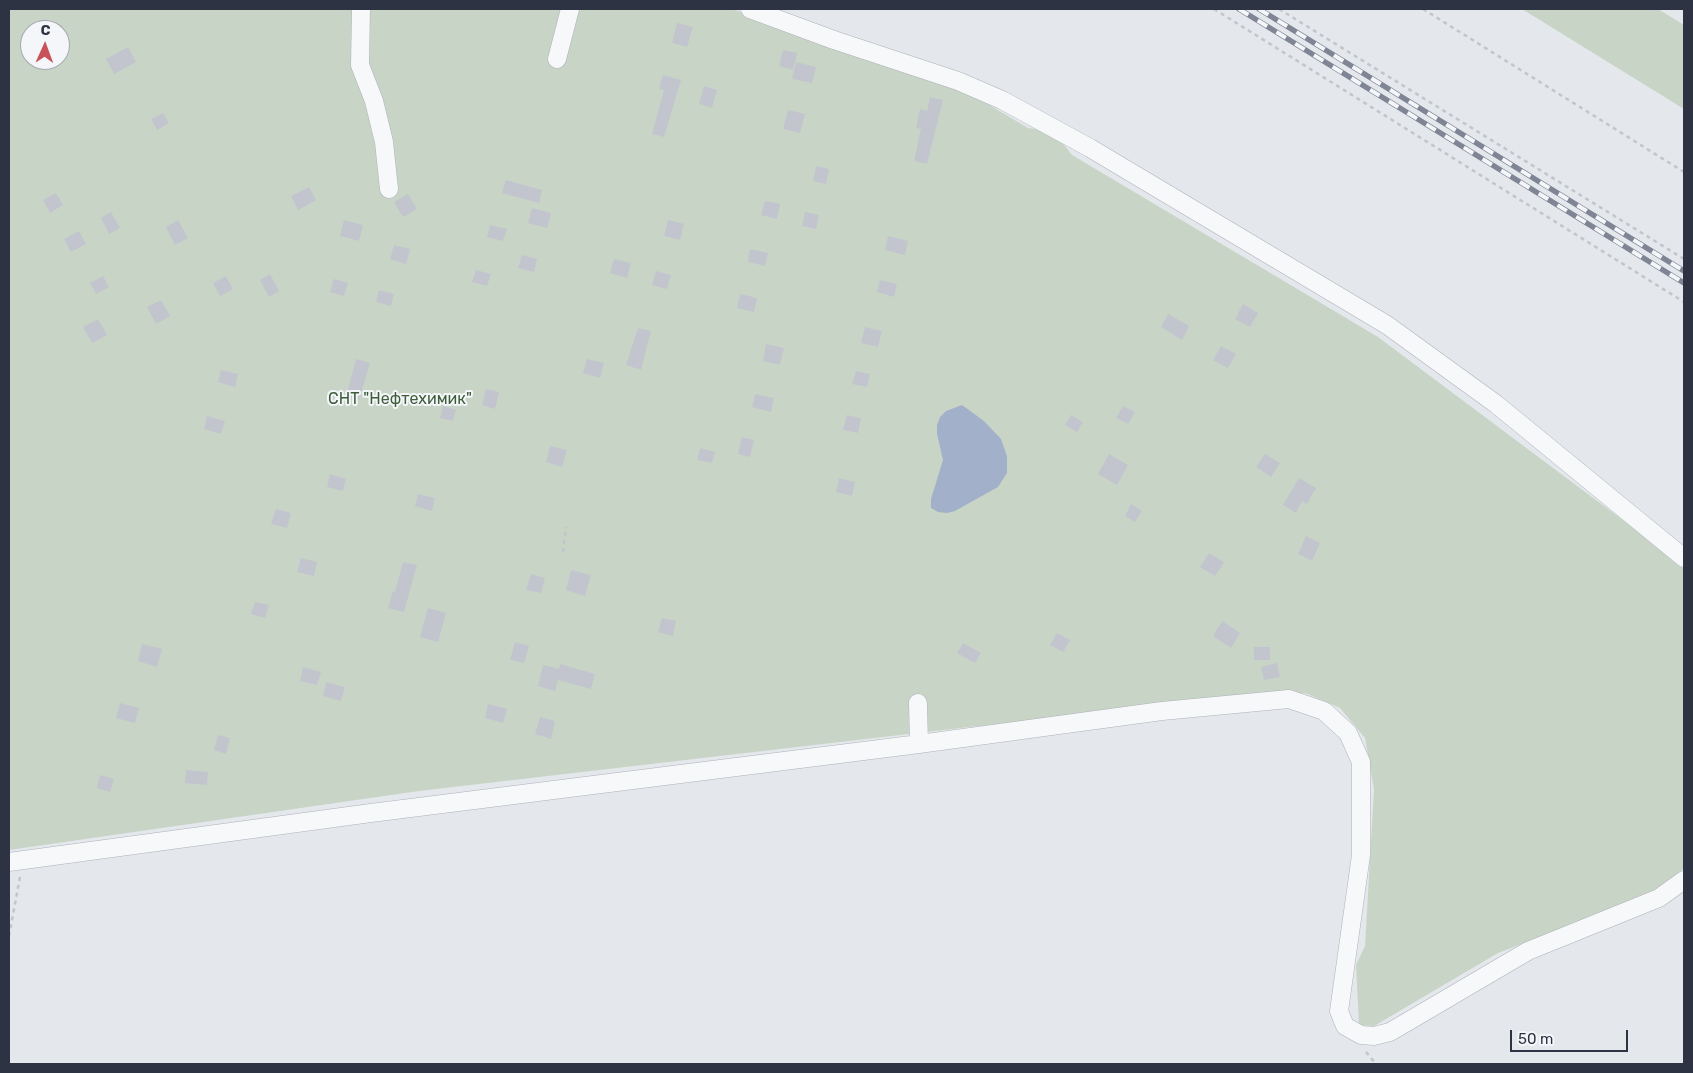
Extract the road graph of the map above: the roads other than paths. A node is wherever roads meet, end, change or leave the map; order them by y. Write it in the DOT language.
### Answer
graph roads {
  1 [pos="360,9"];
  2 [pos="570,9"];
  3 [pos="750,9"];
  4 [pos="557,60"];
  5 [pos="389,189"];
  6 [pos="1684,558"];
  7 [pos="918,703"];
  8 [pos="919,744"];
  9 [pos="9,862"];
  10 [pos="1684,880"];
  1 -- 5 [label="street"];
  2 -- 4 [label="street"];
  3 -- 6 [label="street"];
  7 -- 8 [label="street"];
  8 -- 9 [label="street"];
  8 -- 10 [label="street"];
}
